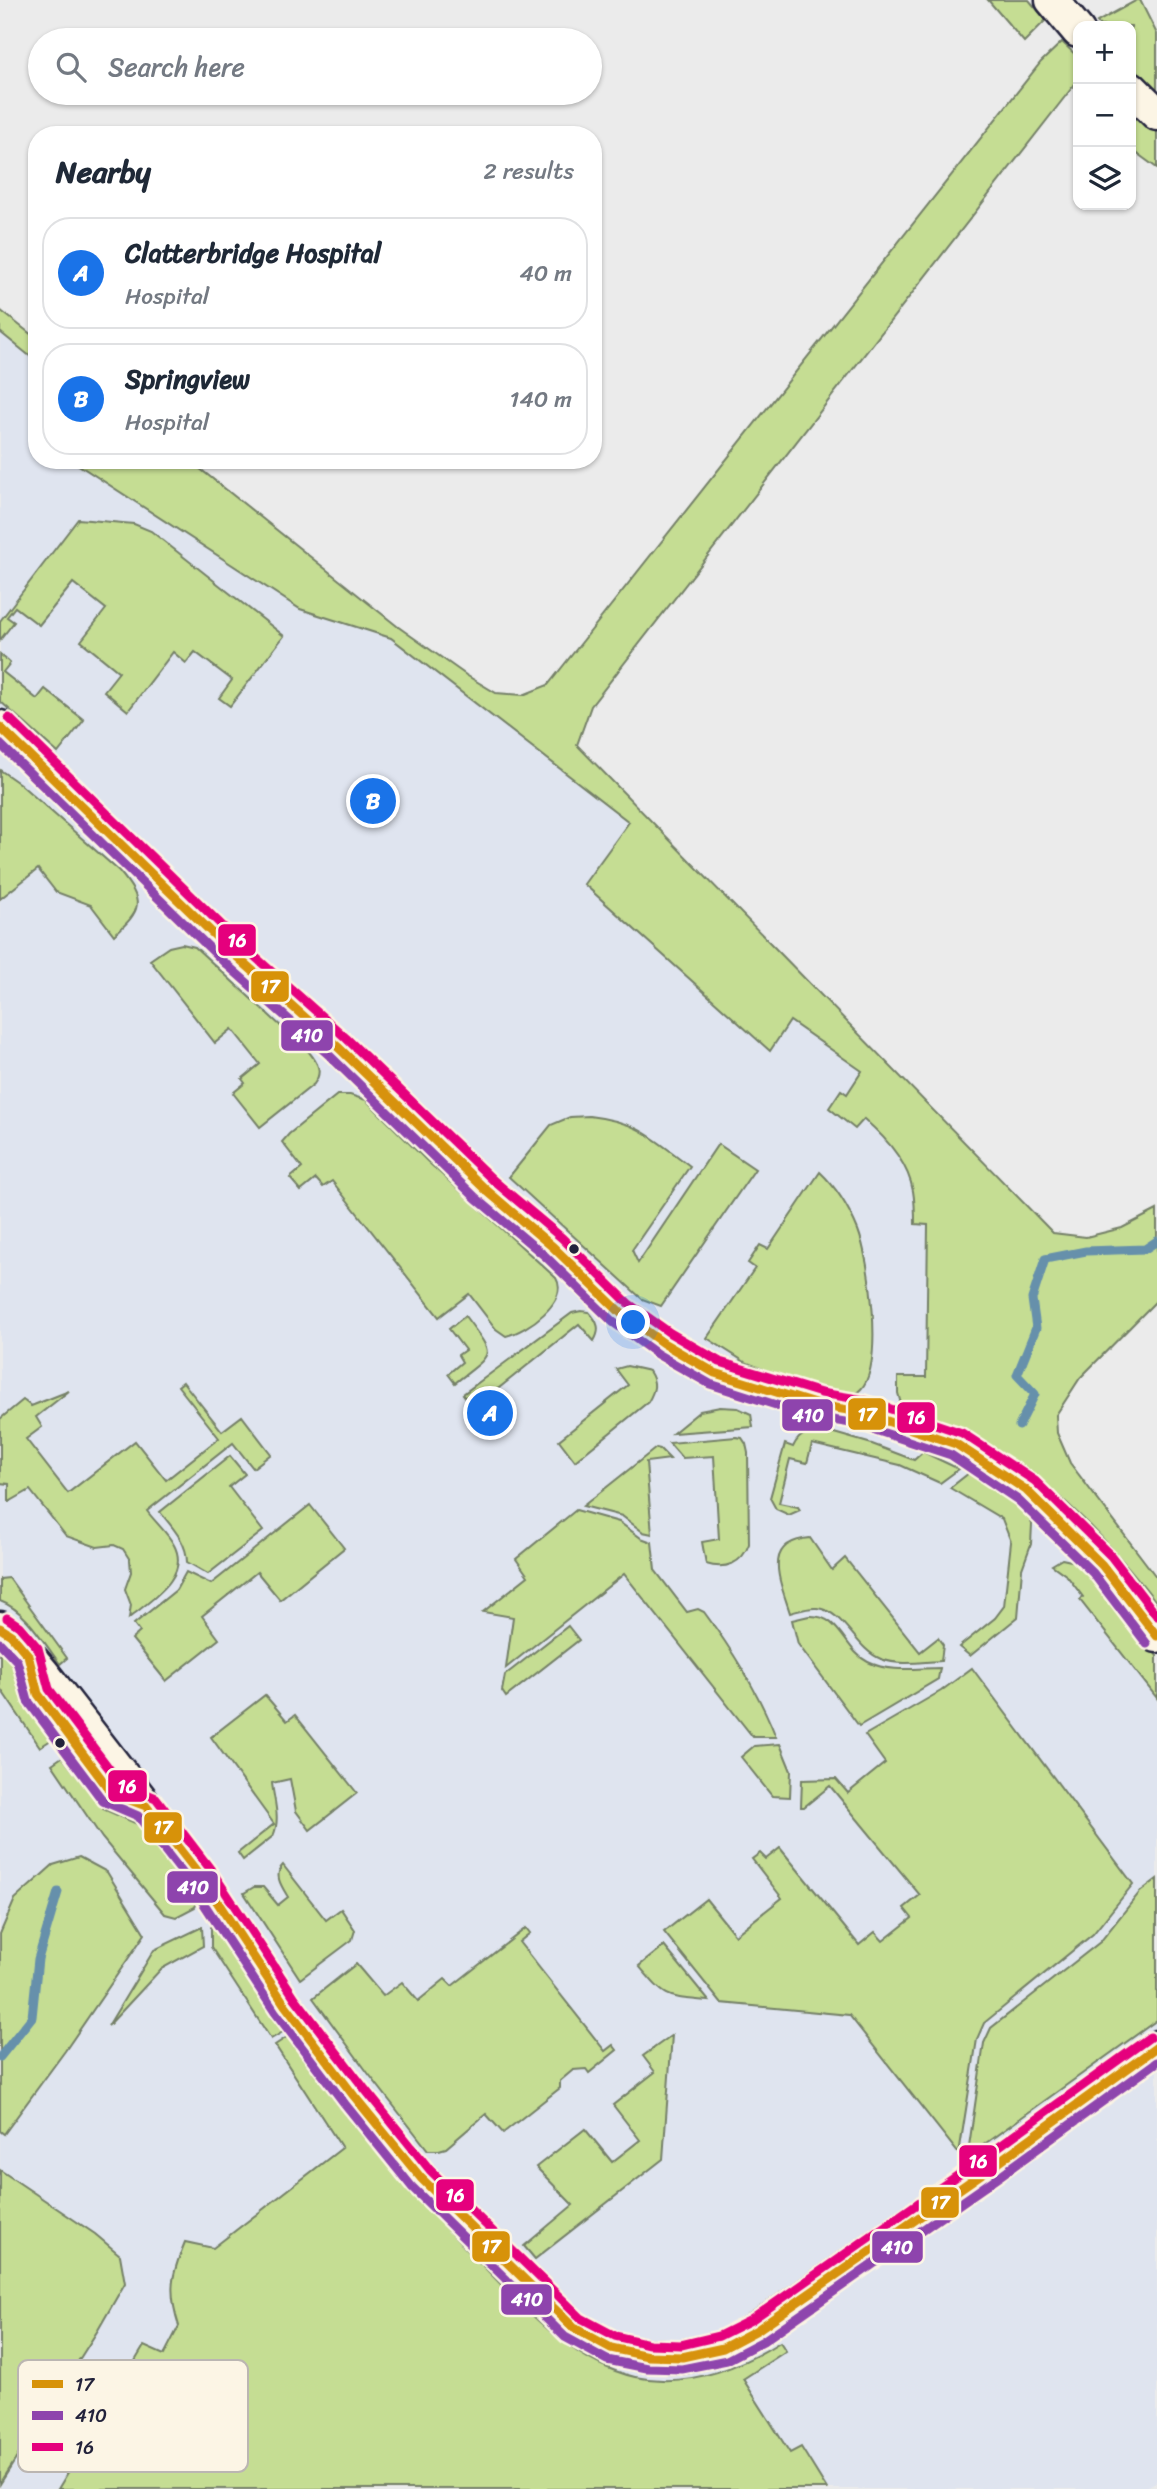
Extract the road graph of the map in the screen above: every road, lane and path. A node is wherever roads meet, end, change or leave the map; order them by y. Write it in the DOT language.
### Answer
graph roads {
  1 [pos="1052,0"];
  2 [pos="1073,25"];
  3 [pos="1136,93"];
  4 [pos="1157,114"];
  5 [pos="0,727"];
  6 [pos="0,1628"];
  7 [pos="1157,1636"];
  8 [pos="1157,2047"];
  1 -- 2 [label="street"];
  3 -- 4 [label="street"];
  5 -- 7 [label="street"];
  6 -- 8 [label="street"];
}
